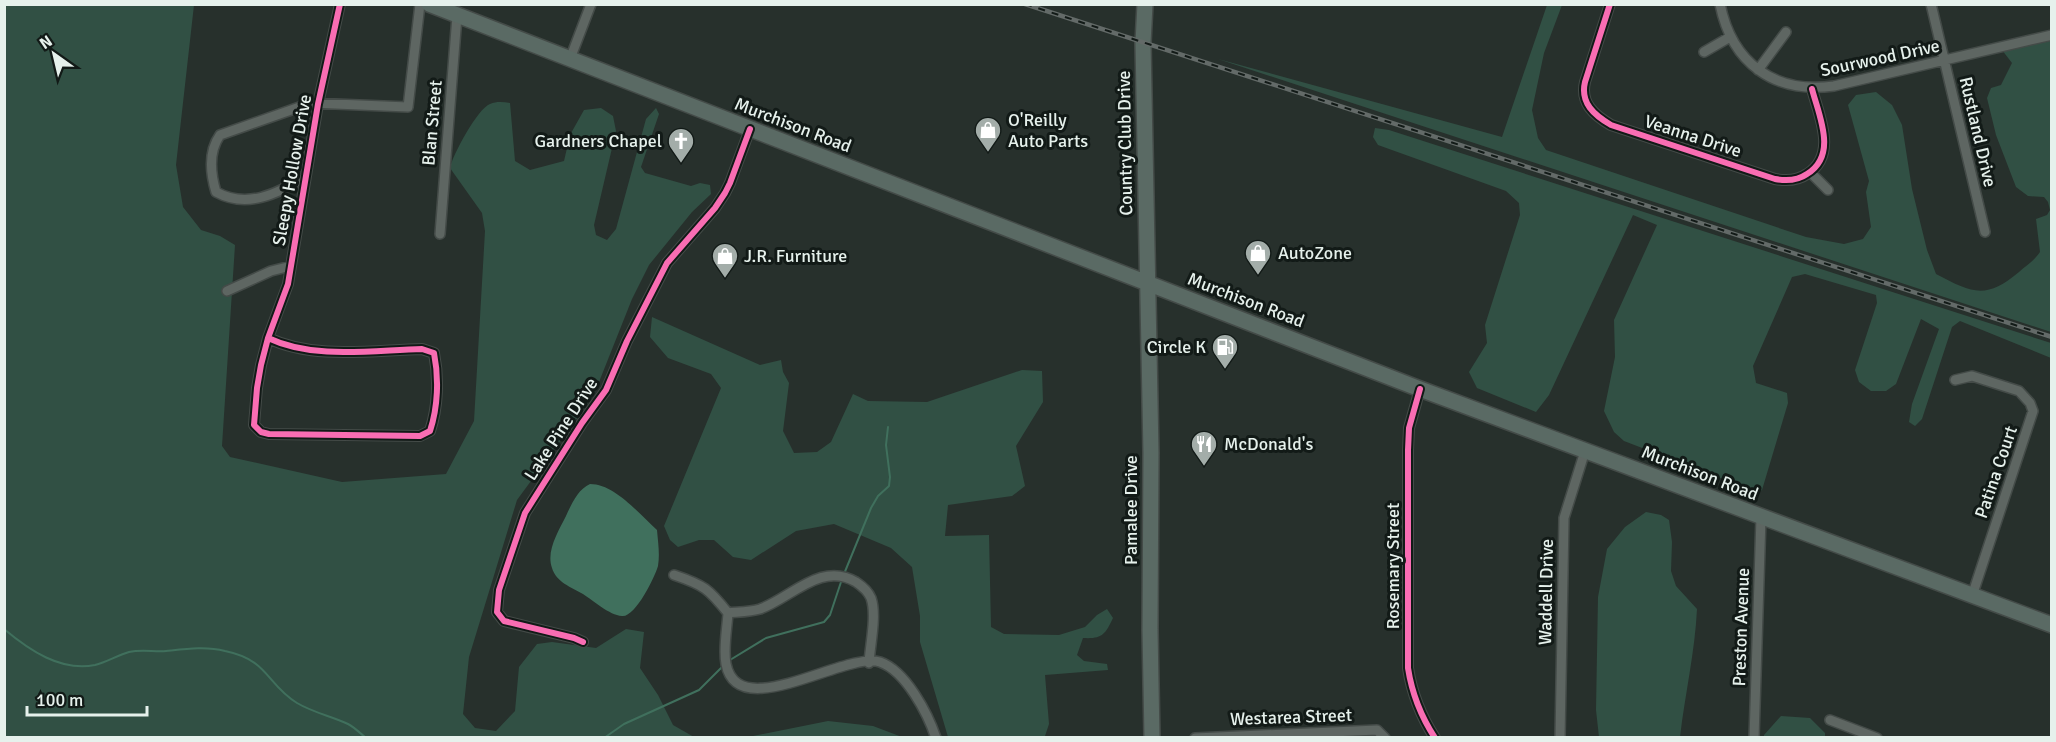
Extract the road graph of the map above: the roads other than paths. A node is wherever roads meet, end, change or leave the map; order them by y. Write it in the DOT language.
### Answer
graph roads {
  1 [pos="340,4"];
  2 [pos="420,4"];
  3 [pos="429,4"];
  4 [pos="591,4"];
  5 [pos="1145,4"];
  6 [pos="1610,4"];
  7 [pos="1720,4"];
  8 [pos="1931,4"];
  9 [pos="457,16"];
  10 [pos="1786,32"];
  11 [pos="2052,35"];
  12 [pos="1730,37"];
  13 [pos="1704,52"];
  14 [pos="570,59"];
  15 [pos="1944,61"];
  16 [pos="1758,70"];
  17 [pos="1812,89"];
  18 [pos="318,104"];
  19 [pos="750,129"];
  20 [pos="1810,172"];
  21 [pos="305,177"];
  22 [pos="1828,190"];
  23 [pos="1985,231"];
  24 [pos="440,234"];
  25 [pos="291,266"];
  26 [pos="1147,282"];
  27 [pos="227,291"];
  28 [pos="268,338"];
  29 [pos="1955,380"];
  30 [pos="1420,389"];
  31 [pos="1585,451"];
  32 [pos="1761,517"];
  33 [pos="674,574"];
  34 [pos="1972,596"];
  35 [pos="728,613"];
  36 [pos="2052,626"];
  37 [pos="583,642"];
  38 [pos="869,663"];
  39 [pos="1830,720"];
  40 [pos="936,738"];
  41 [pos="1152,738"];
  42 [pos="1195,738"];
  43 [pos="1385,738"];
  44 [pos="1435,738"];
  45 [pos="1560,738"];
  46 [pos="1754,738"];
  47 [pos="1877,738"];
  1 -- 18 [label="street, Sleepy Hollow Drive"];
  2 -- 18 [label="street"];
  3 -- 9 [label="main road, Murchison Road"];
  4 -- 14 [label="street"];
  5 -- 26 [label="main road, Country Club Drive"];
  6 -- 20 [label="street, Veanna Drive"];
  7 -- 12 [label="street, Sourwood Drive"];
  8 -- 15 [label="street, Rustland Drive"];
  9 -- 14 [label="main road, Murchison Road"];
  9 -- 24 [label="street, Blan Street"];
  10 -- 16 [label="street"];
  11 -- 15 [label="street, Sourwood Drive"];
  12 -- 13 [label="street"];
  12 -- 16 [label="street, Sourwood Drive"];
  14 -- 19 [label="main road, Murchison Road"];
  15 -- 17 [label="street, Sourwood Drive"];
  15 -- 23 [label="street, Rustland Drive"];
  16 -- 17 [label="street, Sourwood Drive"];
  17 -- 20 [label="street"];
  18 -- 21 [label="street, Sleepy Hollow Drive"];
  18 -- 21 [label="street, Sleepy Hollow Drive"];
  19 -- 26 [label="main road, Murchison Road"];
  19 -- 37 [label="street, Lake Pine Drive"];
  20 -- 22 [label="street"];
  21 -- 25 [label="street, Sleepy Hollow Drive"];
  25 -- 27 [label="street"];
  25 -- 28 [label="street, Sleepy Hollow Drive"];
  26 -- 30 [label="main road, Murchison Road"];
  26 -- 41 [label="main road, Pamalee Drive"];
  28 -- 28 [label="street, Sleepy Hollow Drive"];
  29 -- 34 [label="street, Patina Court"];
  30 -- 31 [label="main road, Murchison Road"];
  30 -- 44 [label="street, Rosemary Street"];
  31 -- 32 [label="main road, Murchison Road"];
  31 -- 45 [label="street, Waddell Drive"];
  32 -- 34 [label="main road, Murchison Road"];
  32 -- 46 [label="street, Preston Avenue"];
  33 -- 35 [label="street"];
  34 -- 36 [label="main road, Murchison Road"];
  35 -- 38 [label="street"];
  35 -- 38 [label="street"];
  38 -- 40 [label="street"];
  39 -- 47 [label="street"];
  42 -- 43 [label="street, Westarea Street"];
}
